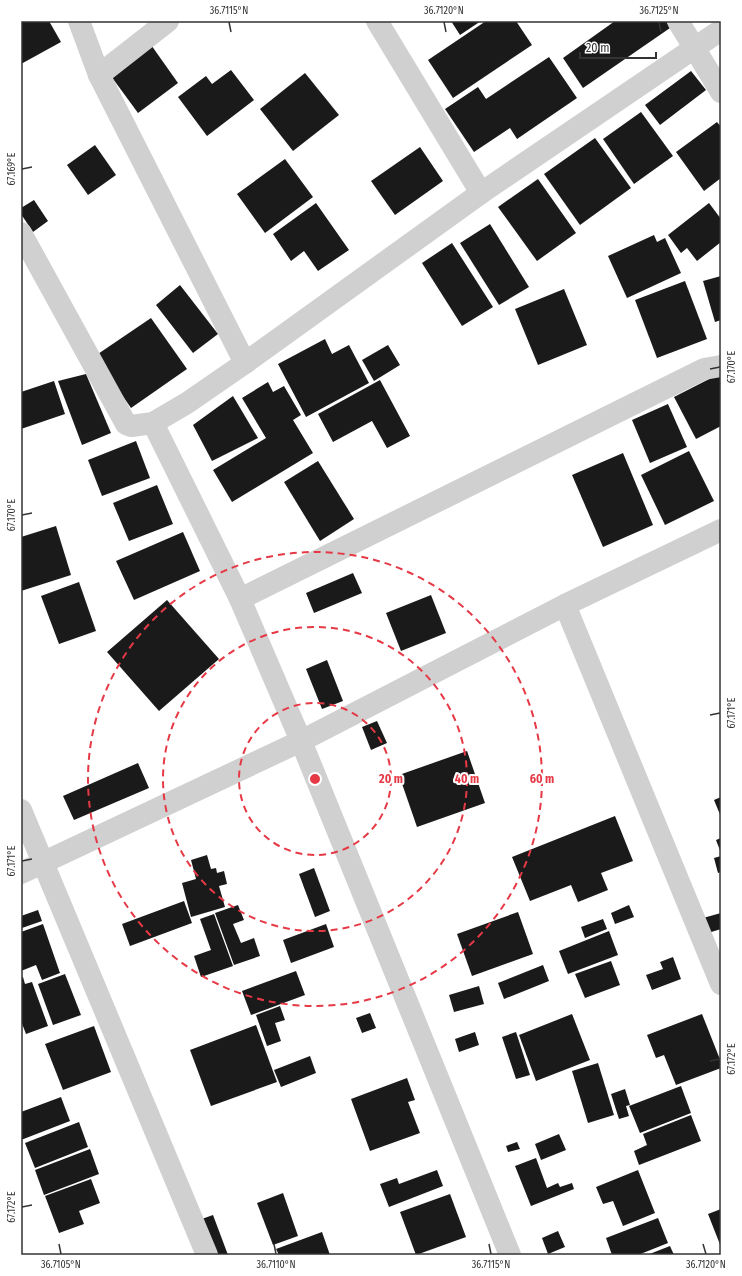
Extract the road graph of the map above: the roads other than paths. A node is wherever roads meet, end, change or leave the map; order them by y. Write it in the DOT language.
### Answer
graph roads {
  1 [pos="79,21"];
  2 [pos="168,21"];
  3 [pos="377,21"];
  4 [pos="678,21"];
  5 [pos="721,30"];
  6 [pos="694,49"];
  7 [pos="99,75"];
  8 [pos="721,92"];
  9 [pos="481,193"];
  10 [pos="21,233"];
  11 [pos="245,363"];
  12 [pos="721,366"];
  13 [pos="153,423"];
  14 [pos="721,530"];
  15 [pos="240,599"];
  16 [pos="565,605"];
  17 [pos="301,741"];
  18 [pos="21,810"];
  19 [pos="44,864"];
  20 [pos="21,873"];
  21 [pos="721,984"];
  22 [pos="207,1255"];
  23 [pos="510,1255"];
  1 -- 7 [label="street"];
  2 -- 7 [label="street"];
  3 -- 9 [label="street"];
  4 -- 6 [label="street"];
  5 -- 6 [label="street"];
  6 -- 8 [label="street"];
  6 -- 9 [label="street"];
  7 -- 11 [label="street"];
  9 -- 11 [label="street"];
  10 -- 13 [label="street"];
  11 -- 13 [label="street"];
  12 -- 15 [label="street"];
  13 -- 15 [label="street"];
  14 -- 16 [label="street"];
  15 -- 17 [label="street"];
  16 -- 17 [label="street"];
  16 -- 21 [label="street"];
  17 -- 19 [label="street"];
  17 -- 23 [label="street"];
  18 -- 19 [label="street"];
  19 -- 20 [label="street"];
  19 -- 22 [label="street"];
}
